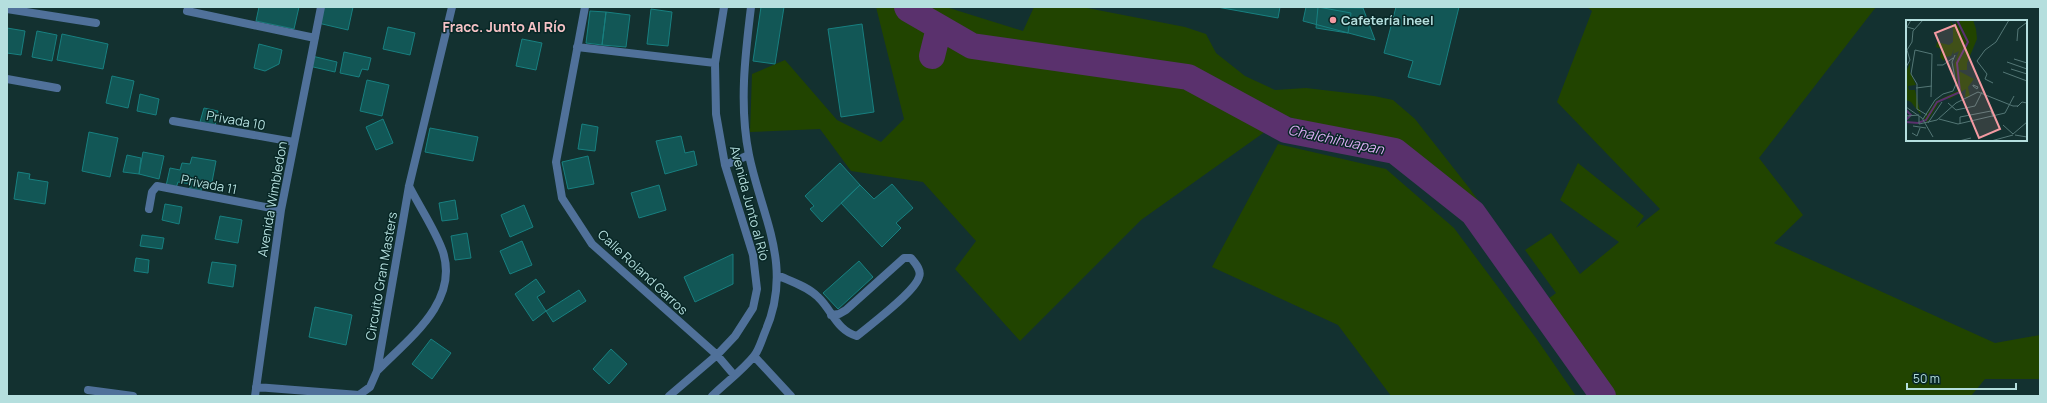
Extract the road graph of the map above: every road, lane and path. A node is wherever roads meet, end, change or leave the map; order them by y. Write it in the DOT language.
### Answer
graph roads {
  1 [pos="321,7"];
  2 [pos="452,7"];
  3 [pos="585,7"];
  4 [pos="724,7"];
  5 [pos="751,7"];
  6 [pos="7,9"];
  7 [pos="186,11"];
  8 [pos="96,23"];
  9 [pos="314,38"];
  10 [pos="576,47"];
  11 [pos="715,63"];
  12 [pos="7,79"];
  13 [pos="57,88"];
  14 [pos="173,121"];
  15 [pos="294,142"];
  16 [pos="749,155"];
  17 [pos="725,165"];
  18 [pos="409,186"];
  19 [pos="149,209"];
  20 [pos="281,210"];
  21 [pos="776,275"];
  22 [pos="832,315"];
  23 [pos="716,355"];
  24 [pos="754,356"];
  25 [pos="377,371"];
  26 [pos="734,375"];
  27 [pos="256,387"];
  28 [pos="88,390"];
  29 [pos="133,396"];
  30 [pos="255,396"];
  31 [pos="669,396"];
  32 [pos="712,396"];
  33 [pos="791,396"];
  1 -- 9 [label="street, Avenida Wimbledon"];
  2 -- 18 [label="street, Circuito Gran Masters"];
  3 -- 10 [label="street, Calle Roland Garros"];
  4 -- 11 [label="street, Avenida Junto al Río"];
  5 -- 16 [label="street, Avenida Junto al Río"];
  6 -- 8 [label="street"];
  7 -- 9 [label="street"];
  9 -- 15 [label="street, Avenida Wimbledon"];
  10 -- 11 [label="street"];
  10 -- 23 [label="street, Calle Roland Garros"];
  11 -- 17 [label="street, Avenida Junto al Río"];
  12 -- 13 [label="street"];
  14 -- 15 [label="street, Privada 10"];
  15 -- 20 [label="street, Avenida Wimbledon"];
  16 -- 17 [label="street"];
  16 -- 21 [label="street, Avenida Junto al Río"];
  17 -- 23 [label="street, Avenida Junto al Río"];
  18 -- 25 [label="street, Circuito Gran Masters"];
  18 -- 25 [label="street, Circuito Gran Masters"];
  19 -- 20 [label="street, Privada 11"];
  20 -- 27 [label="street, Avenida Wimbledon"];
  21 -- 22 [label="street"];
  21 -- 24 [label="street, Avenida Junto al Río"];
  22 -- 22 [label="street"];
  23 -- 26 [label="street, Calle Roland Garros"];
  23 -- 31 [label="street, Avenida Junto al Río"];
  24 -- 26 [label="street, Avenida Junto al Río"];
  24 -- 33 [label="street"];
  25 -- 27 [label="street, Circuito Gran Masters"];
  26 -- 32 [label="street, Avenida Junto al Río"];
  27 -- 30 [label="street, Avenida Wimbledon"];
  28 -- 29 [label="street"];
}
